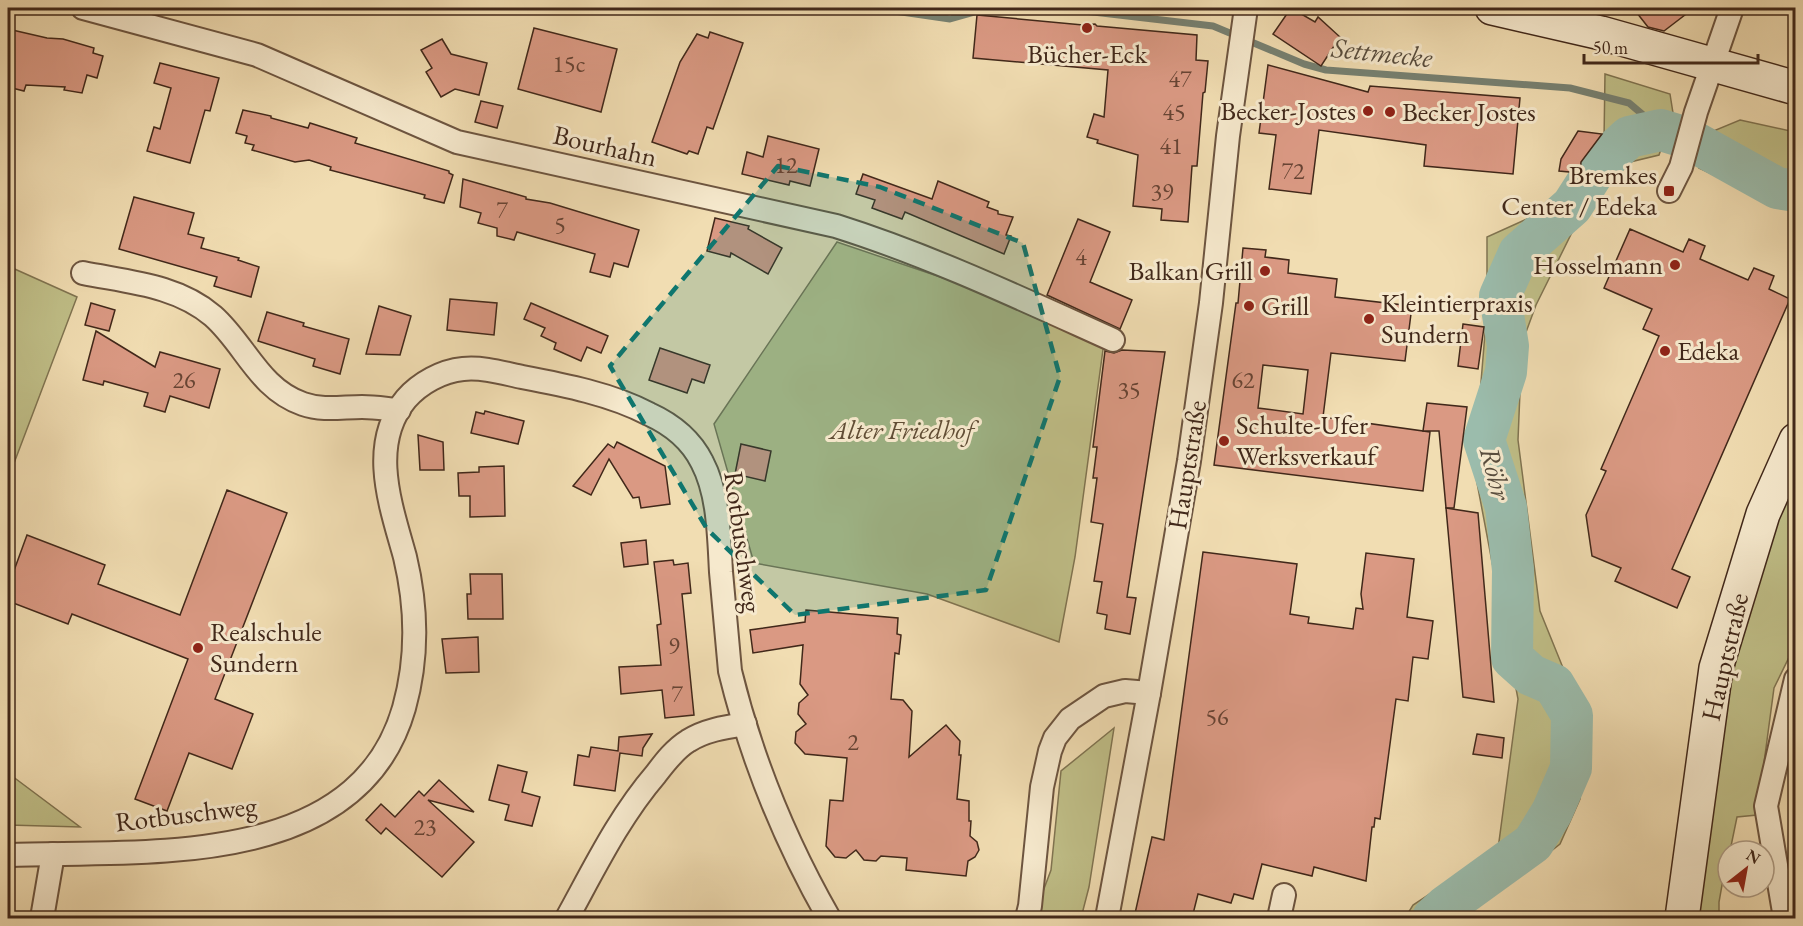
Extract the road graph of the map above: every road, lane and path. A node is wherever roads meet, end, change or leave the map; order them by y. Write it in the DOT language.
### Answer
graph roads {
  1 [pos="83,8"];
  2 [pos="1492,8"];
  3 [pos="1732,8"];
  4 [pos="1246,11"];
  5 [pos="1712,66"];
  6 [pos="1796,88"];
  7 [pos="1669,191"];
  8 [pos="83,273"];
  9 [pos="1113,340"];
  10 [pos="399,410"];
  11 [pos="1796,440"];
  12 [pos="1796,679"];
  13 [pos="1149,693"];
  14 [pos="745,724"];
  15 [pos="53,854"];
  16 [pos="8,855"];
  17 [pos="1284,895"];
  18 [pos="42,918"];
  19 [pos="567,918"];
  20 [pos="829,918"];
  21 [pos="1027,918"];
  22 [pos="1107,918"];
  23 [pos="1279,918"];
  24 [pos="1682,918"];
  25 [pos="1785,918"];
  1 -- 9 [label="street, Bourhahn"];
  2 -- 5 [label="main road"];
  3 -- 5 [label="street"];
  4 -- 13 [label="street, Hauptstraße"];
  5 -- 6 [label="main road"];
  5 -- 7 [label="street"];
  8 -- 10 [label="street"];
  10 -- 14 [label="street, Rotbuschweg"];
  10 -- 15 [label="street, Rotbuschweg"];
  11 -- 24 [label="main road, Hauptstraße"];
  12 -- 25 [label="street"];
  13 -- 21 [label="street"];
  13 -- 22 [label="street, Hauptstraße"];
  14 -- 19 [label="street"];
  14 -- 20 [label="street, Rotbuschweg"];
  15 -- 16 [label="street, Rotbuschweg"];
  15 -- 18 [label="street"];
  17 -- 23 [label="street"];
}
